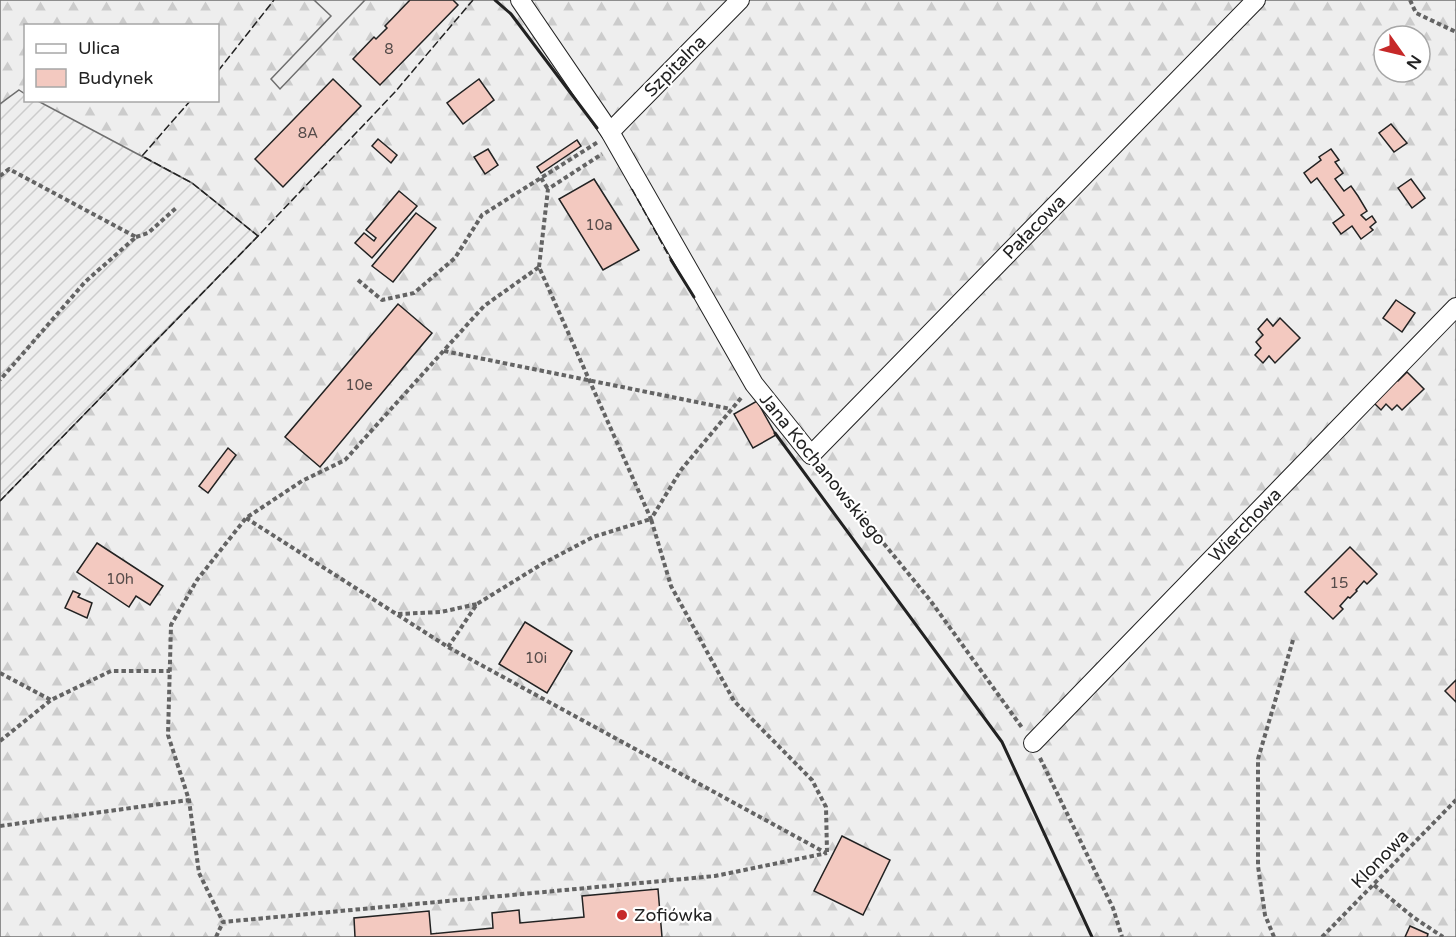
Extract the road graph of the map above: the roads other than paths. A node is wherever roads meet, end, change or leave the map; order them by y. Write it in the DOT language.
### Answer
graph roads {
  1 [pos="520,0"];
  2 [pos="741,0"];
  3 [pos="1256,0"];
  4 [pos="614,138"];
  5 [pos="1456,307"];
  6 [pos="812,455"];
  7 [pos="1033,743"];
  1 -- 4 [label="street, Jana Kochanowskiego"];
  2 -- 4 [label="street, Szpitalna"];
  3 -- 6 [label="street, Pałacowa"];
  4 -- 6 [label="street, Jana Kochanowskiego"];
  5 -- 7 [label="street, Wierchowa"];
}
